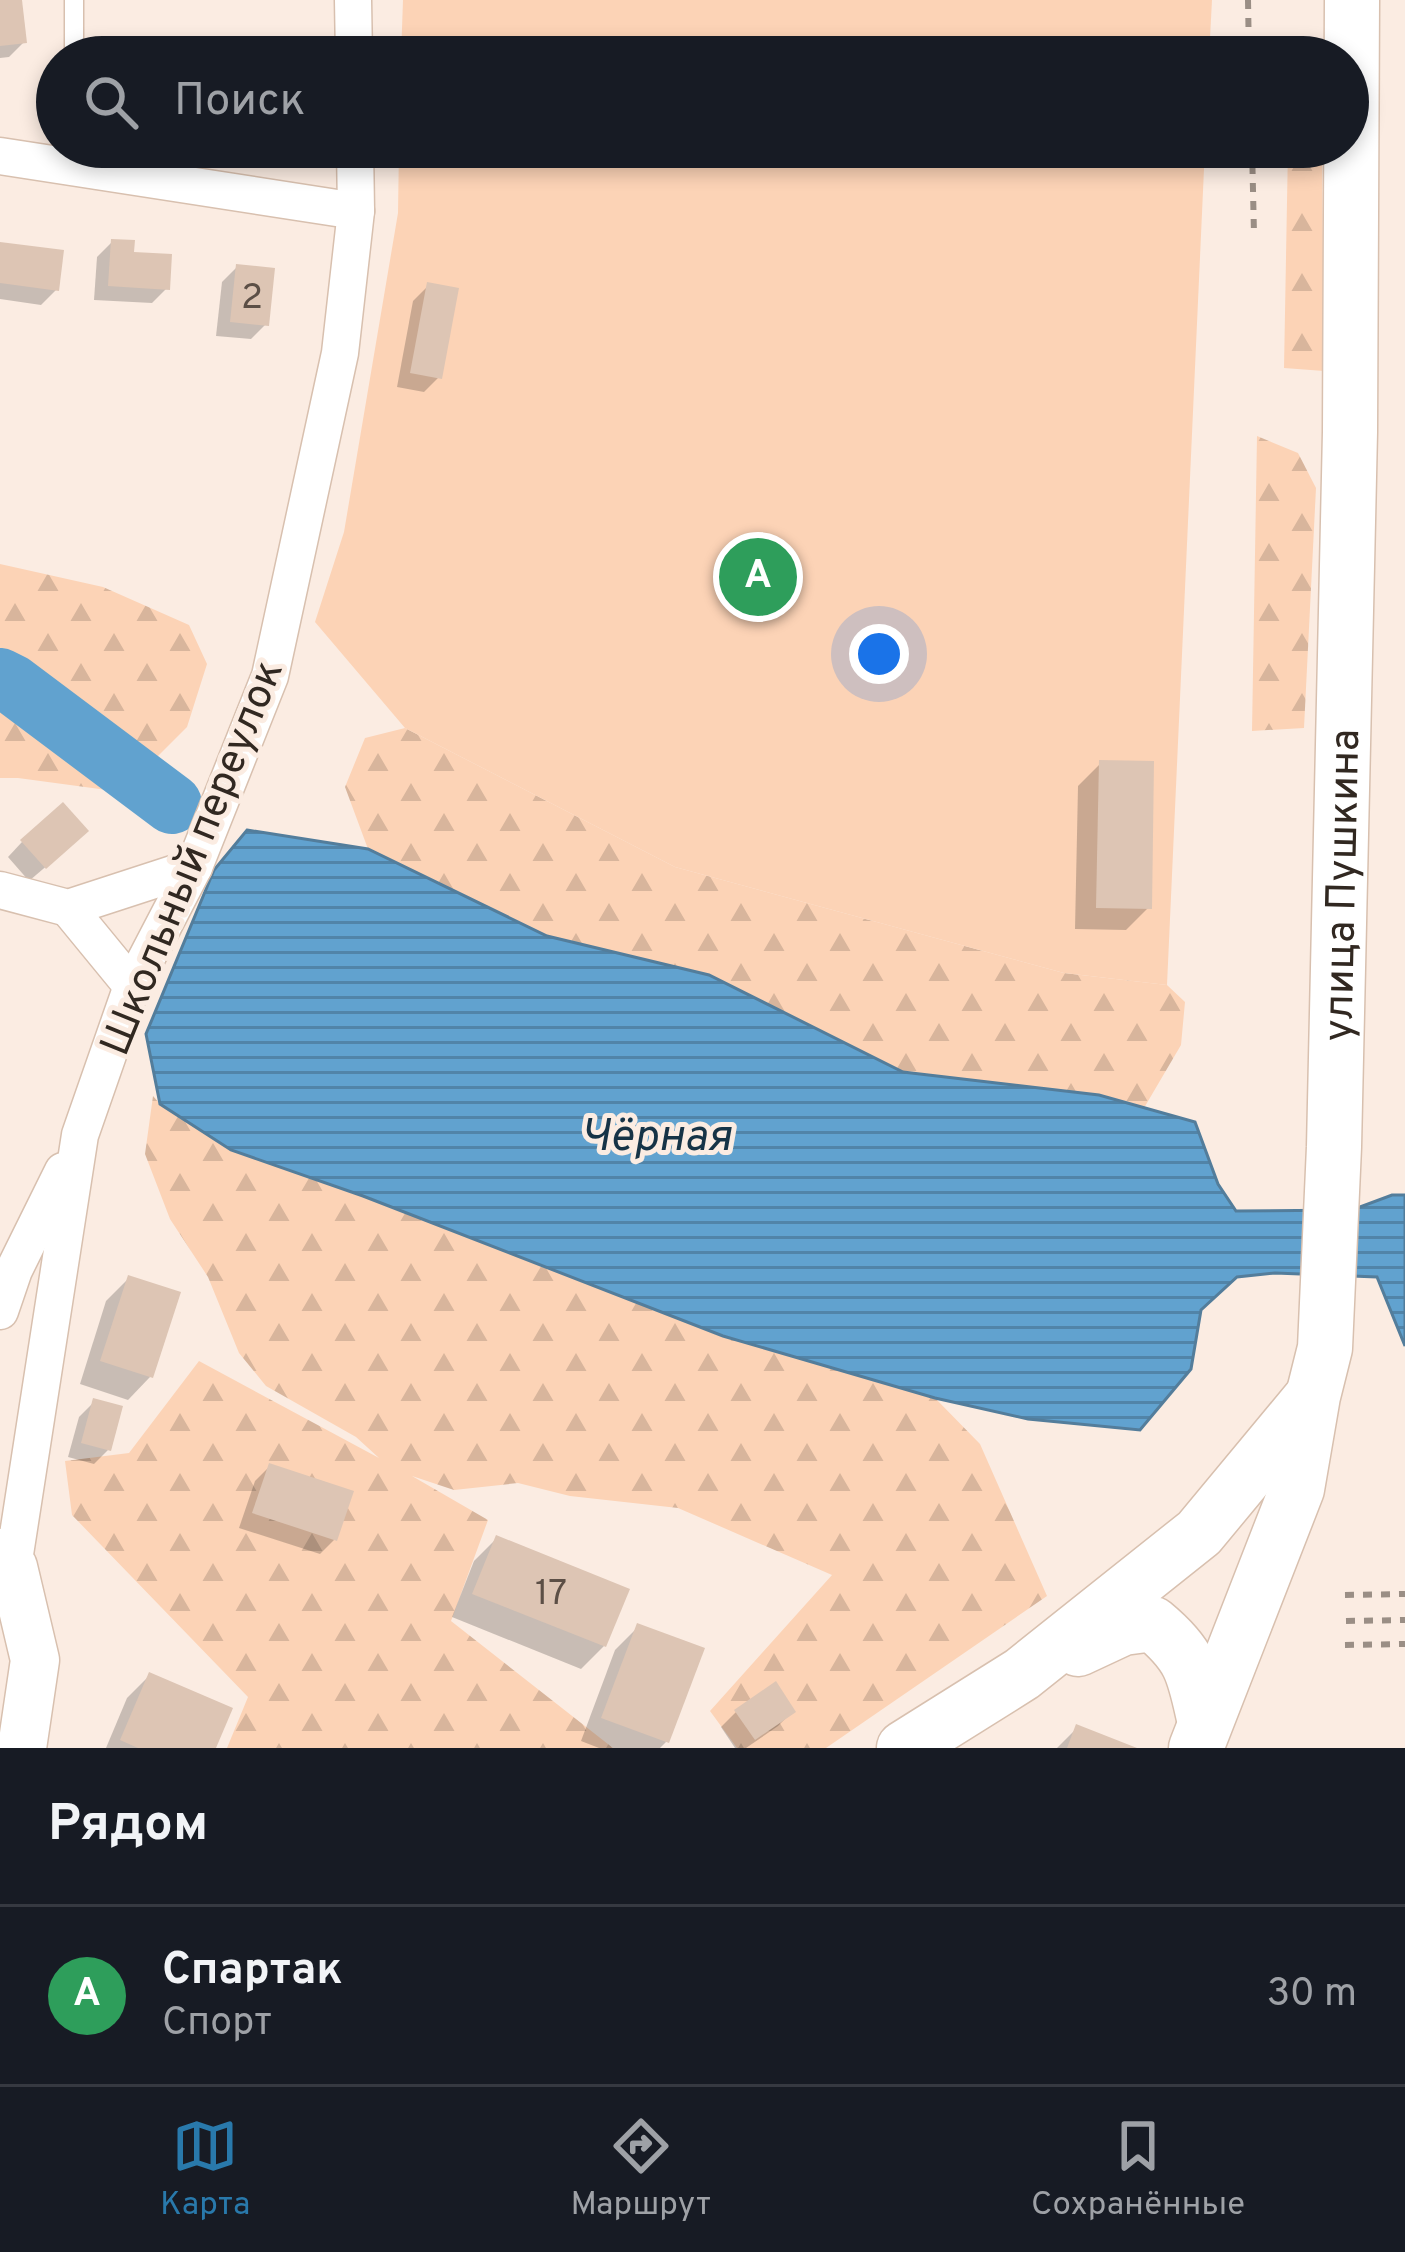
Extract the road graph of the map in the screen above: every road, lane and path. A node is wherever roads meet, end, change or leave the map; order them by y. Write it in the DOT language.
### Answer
graph roads {
  1 [pos="74,0"];
  2 [pos="353,0"];
  3 [pos="1248,0"];
  4 [pos="1352,0"];
  5 [pos="74,36"];
  6 [pos="354,36"];
  7 [pos="1249,36"];
  8 [pos="1352,36"];
  9 [pos="0,156"];
  10 [pos="36,157"];
  11 [pos="134,168"];
  12 [pos="355,168"];
  13 [pos="1252,168"];
  14 [pos="1351,168"];
  15 [pos="356,211"];
  16 [pos="1254,234"];
  17 [pos="194,867"];
  18 [pos="0,890"];
  19 [pos="68,908"];
  20 [pos="132,986"];
  21 [pos="80,1135"];
  22 [pos="0,1312"];
  23 [pos="1319,1372"];
  24 [pos="6,1560"];
  25 [pos="1345,1594"];
  26 [pos="1405,1594"];
  27 [pos="1405,1620"];
  28 [pos="1346,1621"];
  29 [pos="1405,1644"];
  30 [pos="1345,1645"];
  31 [pos="1022,1674"];
  32 [pos="1201,1735"];
  33 [pos="22,1748"];
  34 [pos="904,1748"];
  1 -- 5 [label="lane"];
  2 -- 6 [label="street"];
  3 -- 7 [label="path"];
  4 -- 8 [label="main road, улица Пушкина"];
  9 -- 10 [label="street"];
  11 -- 15 [label="street"];
  12 -- 15 [label="street, Школьный переулок"];
  13 -- 16 [label="path"];
  14 -- 23 [label="main road, улица Пушкина"];
  15 -- 17 [label="street, Школьный переулок"];
  17 -- 19 [label="street"];
  17 -- 20 [label="street, Школьный переулок"];
  18 -- 19 [label="street"];
  19 -- 20 [label="street"];
  20 -- 21 [label="street, Школьный переулок"];
  21 -- 22 [label="street"];
  21 -- 24 [label="street, Школьный переулок"];
  23 -- 31 [label="main road"];
  23 -- 32 [label="main road, улица Пушкина"];
  24 -- 33 [label="street"];
  25 -- 26 [label="path"];
  27 -- 28 [label="path"];
  29 -- 30 [label="path"];
  31 -- 32 [label="main road"];
  31 -- 34 [label="main road"];
}
